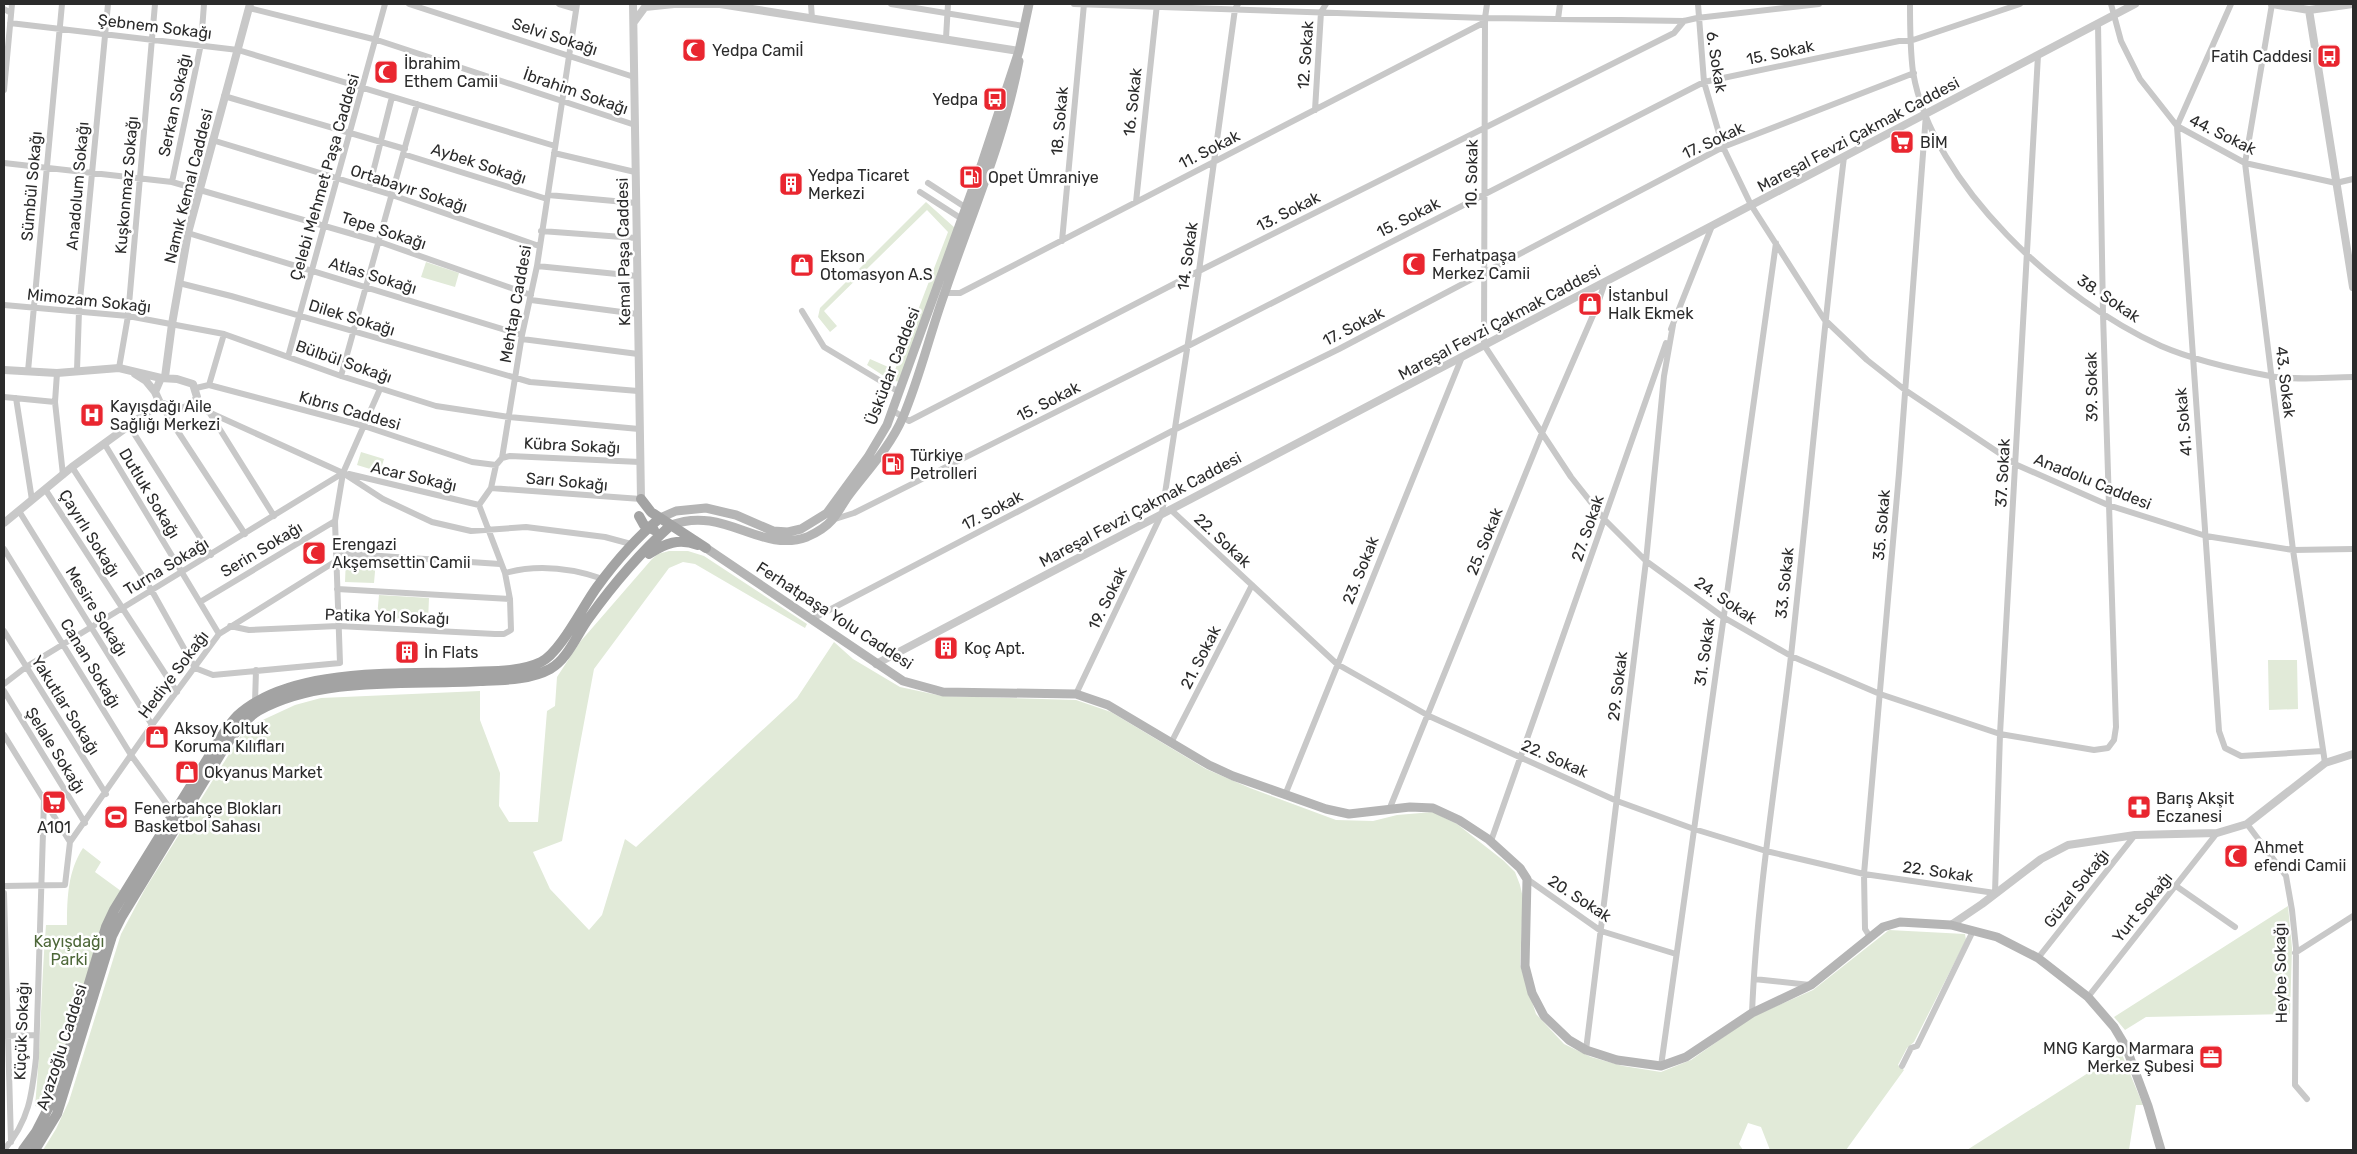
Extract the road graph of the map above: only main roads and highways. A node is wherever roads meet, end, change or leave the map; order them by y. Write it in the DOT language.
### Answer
graph roads {
  1 [pos="1029,4"];
  2 [pos="965,222"];
  3 [pos="639,516"];
  4 [pos="660,518"];
  5 [pos="685,521"];
  6 [pos="671,525"];
  7 [pos="648,528"];
  8 [pos="663,532"];
  9 [pos="688,538"];
  10 [pos="632,542"];
  11 [pos="706,548"];
  12 [pos="637,562"];
  13 [pos="22,1150"];
  14 [pos="35,1150"];
  15 [pos="2161,1150"];
  1 -- 2 [label="main road, Üsküdar Caddesi"];
  2 -- 4 [label="main road, Üsküdar Caddesi"];
  2 -- 5 [label="main road, Üsküdar Caddesi"];
  3 -- 4 [label="main road"];
  3 -- 7 [label="main road"];
  3 -- 10 [label="main road"];
  4 -- 6 [label="main road"];
  4 -- 7 [label="main road, Ayazoğlu Caddesi"];
  5 -- 6 [label="main road, Üsküdar Caddesi"];
  5 -- 9 [label="main road"];
  6 -- 8 [label="main road, Ayazoğlu Caddesi"];
  6 -- 9 [label="main road"];
  7 -- 8 [label="main road"];
  7 -- 10 [label="main road, Ayazoğlu Caddesi"];
  8 -- 9 [label="main road"];
  8 -- 12 [label="main road, Ayazoğlu Caddesi"];
  9 -- 11 [label="main road"];
  9 -- 12 [label="main road"];
  10 -- 13 [label="main road, Ayazoğlu Caddesi"];
  11 -- 15 [label="main road, Ferhatpaşa Yolu Caddesi"];
  12 -- 14 [label="main road, Ayazoğlu Caddesi"];
}
